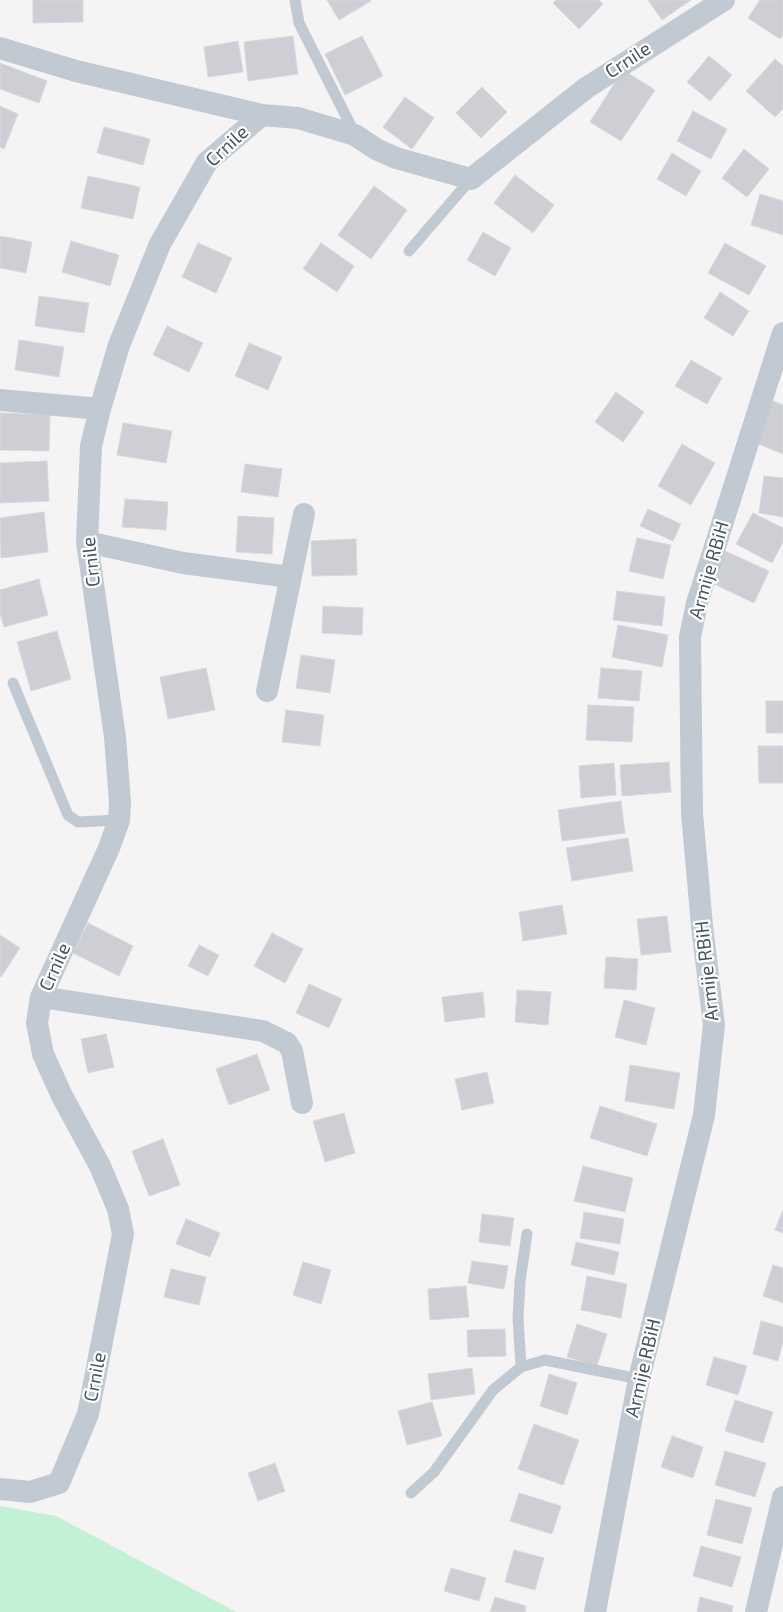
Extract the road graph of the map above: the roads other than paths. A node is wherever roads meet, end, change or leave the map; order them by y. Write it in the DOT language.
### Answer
graph roads {
  1 [pos="295,0"];
  2 [pos="724,0"];
  3 [pos="0,48"];
  4 [pos="262,115"];
  5 [pos="356,136"];
  6 [pos="471,179"];
  7 [pos="409,250"];
  8 [pos="783,333"];
  9 [pos="0,400"];
  10 [pos="100,409"];
  11 [pos="304,514"];
  12 [pos="87,542"];
  13 [pos="290,577"];
  14 [pos="13,683"];
  15 [pos="267,692"];
  16 [pos="119,820"];
  17 [pos="41,997"];
  18 [pos="302,1103"];
  19 [pos="527,1234"];
  20 [pos="521,1367"];
  21 [pos="639,1379"];
  22 [pos="0,1489"];
  23 [pos="411,1492"];
  24 [pos="783,1497"];
  25 [pos="595,1612"];
  26 [pos="756,1612"];
  1 -- 5 [label="lane"];
  2 -- 6 [label="street, Crnile"];
  3 -- 4 [label="street"];
  4 -- 5 [label="street, Crnile"];
  4 -- 10 [label="street, Crnile"];
  5 -- 6 [label="street, Crnile"];
  6 -- 7 [label="lane"];
  8 -- 21 [label="street, Armije RBiH"];
  9 -- 10 [label="street"];
  10 -- 12 [label="street, Crnile"];
  11 -- 13 [label="street"];
  12 -- 13 [label="street"];
  12 -- 16 [label="street, Crnile"];
  13 -- 15 [label="street"];
  14 -- 16 [label="lane"];
  16 -- 17 [label="street, Crnile"];
  17 -- 18 [label="street"];
  17 -- 22 [label="street, Crnile"];
  19 -- 20 [label="lane"];
  20 -- 21 [label="lane"];
  20 -- 23 [label="lane"];
  21 -- 25 [label="street, Armije RBiH"];
  24 -- 26 [label="street"];
}
